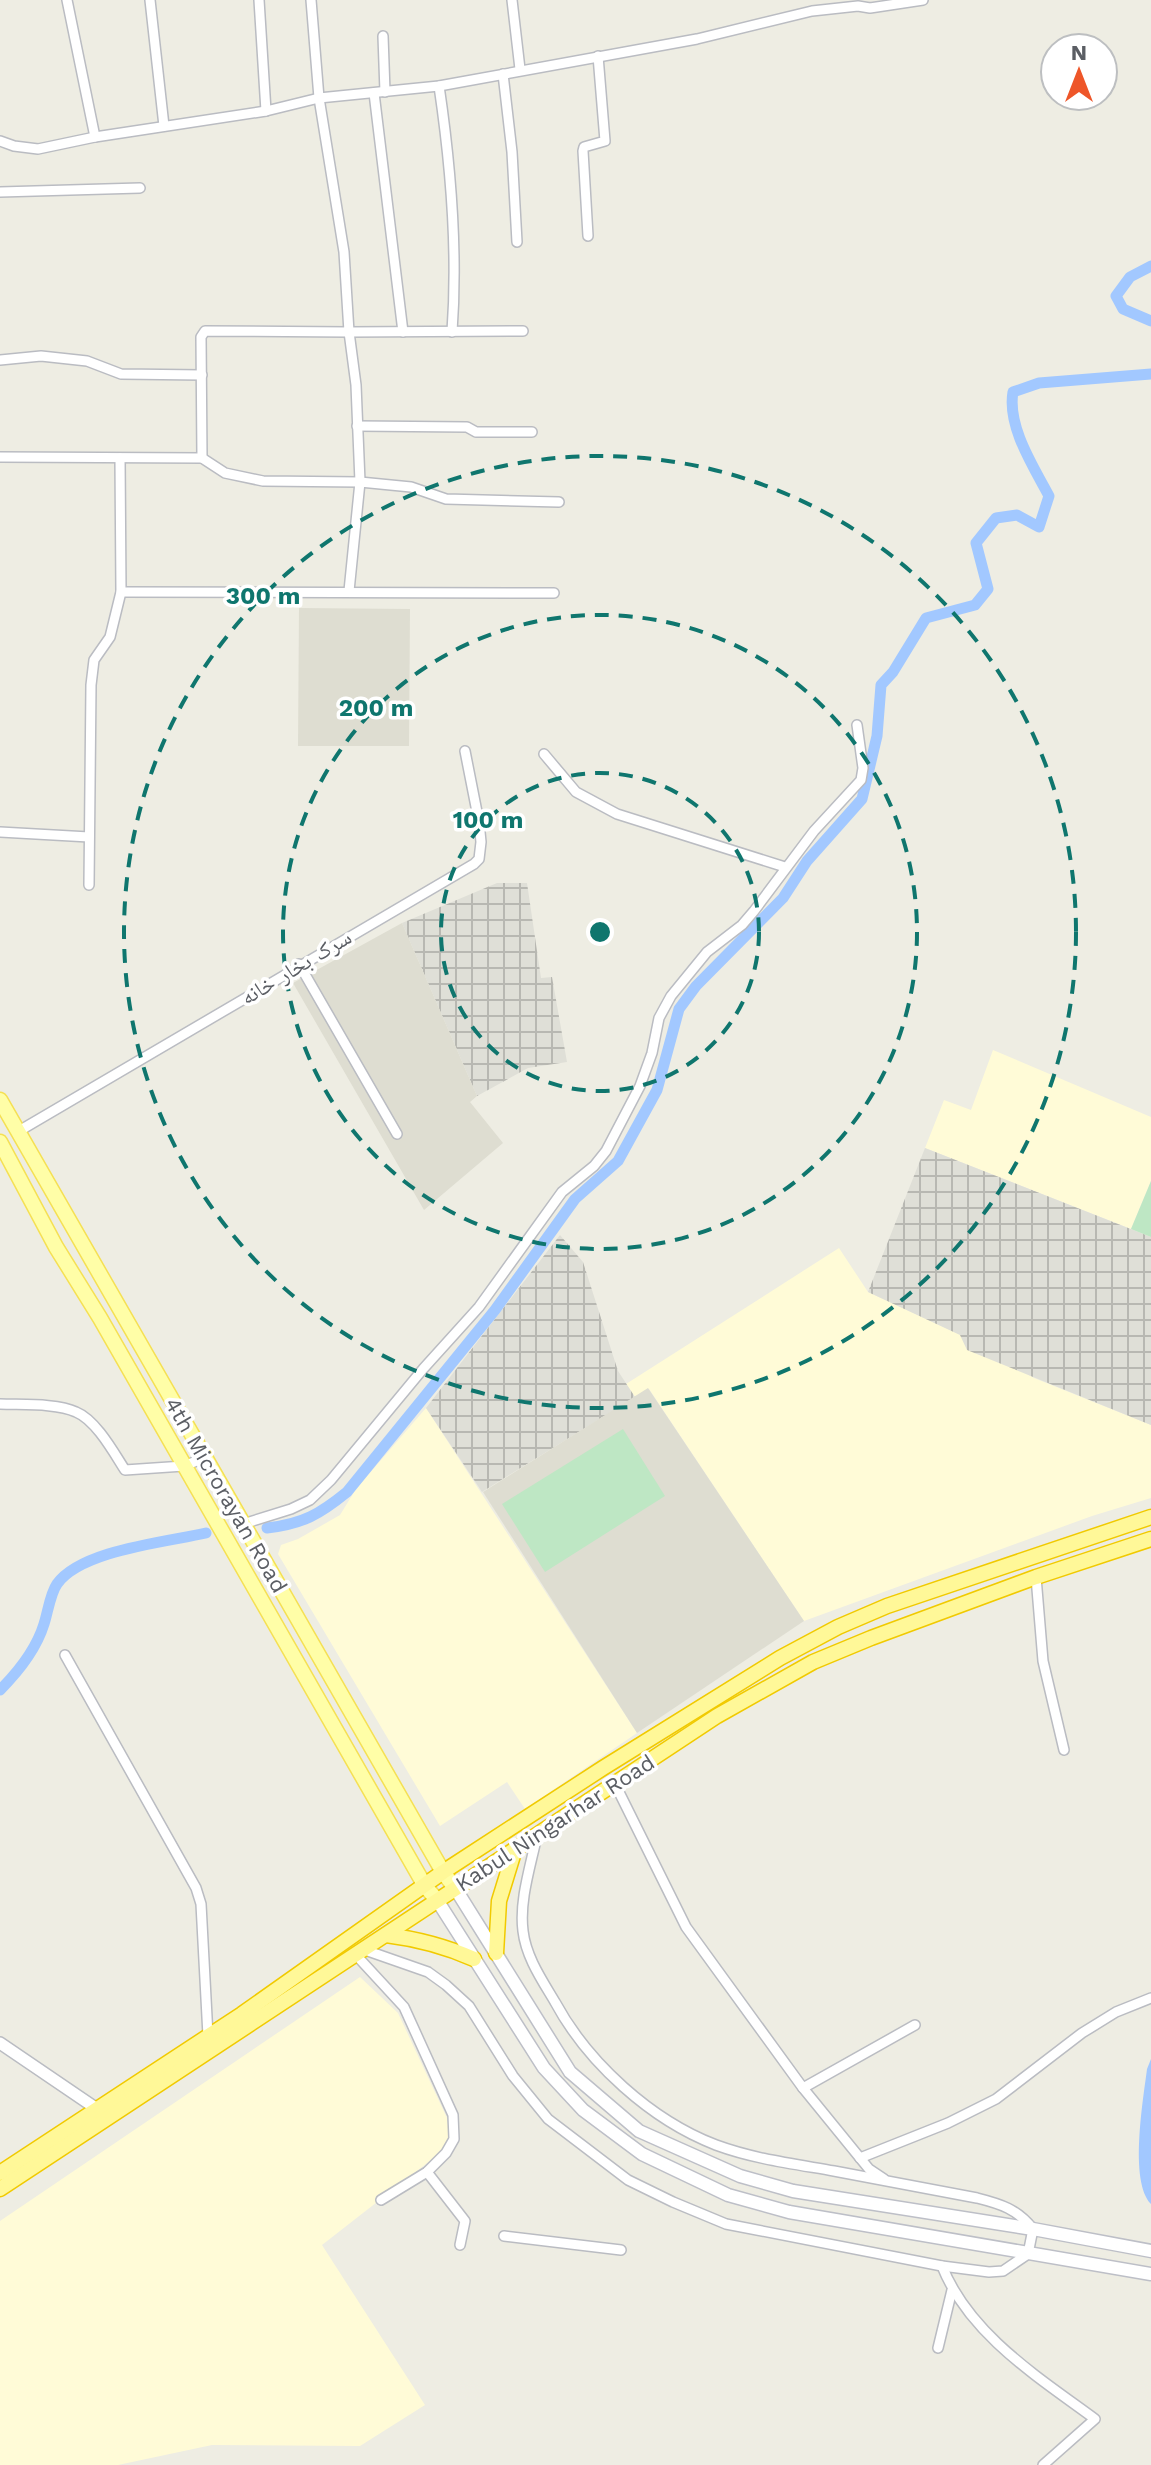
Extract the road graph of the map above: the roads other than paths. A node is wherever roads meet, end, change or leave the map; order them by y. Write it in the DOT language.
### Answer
graph roads {
  1 [pos="67,0"];
  2 [pos="150,0"];
  3 [pos="259,0"];
  4 [pos="311,0"];
  5 [pos="512,0"];
  6 [pos="923,0"];
  7 [pos="383,36"];
  8 [pos="598,56"];
  9 [pos="520,69"];
  10 [pos="503,74"];
  11 [pos="439,86"];
  12 [pos="385,92"];
  13 [pos="374,93"];
  14 [pos="319,98"];
  15 [pos="266,111"];
  16 [pos="164,126"];
  17 [pos="95,137"];
  18 [pos="0,141"];
  19 [pos="14,146"];
  20 [pos="0,152"];
  21 [pos="140,188"];
  22 [pos="0,192"];
  23 [pos="588,236"];
  24 [pos="517,242"];
  25 [pos="523,331"];
  26 [pos="349,332"];
  27 [pos="403,332"];
  28 [pos="452,332"];
  29 [pos="0,360"];
  30 [pos="202,375"];
  31 [pos="357,426"];
  32 [pos="532,432"];
  33 [pos="0,457"];
  34 [pos="120,458"];
  35 [pos="202,458"];
  36 [pos="360,482"];
  37 [pos="559,502"];
  38 [pos="349,591"];
  39 [pos="121,592"];
  40 [pos="554,593"];
  41 [pos="857,725"];
  42 [pos="465,751"];
  43 [pos="544,754"];
  44 [pos="0,832"];
  45 [pos="89,837"];
  46 [pos="785,867"];
  47 [pos="89,885"];
  48 [pos="299,964"];
  49 [pos="0,1100"];
  50 [pos="19,1131"];
  51 [pos="397,1134"];
  52 [pos="0,1142"];
  53 [pos="0,1404"];
  54 [pos="204,1458"];
  55 [pos="184,1466"];
  56 [pos="1151,1517"];
  57 [pos="243,1524"];
  58 [pos="1151,1539"];
  59 [pos="1036,1577"];
  60 [pos="65,1655"];
  61 [pos="1064,1750"];
  62 [pos="615,1784"];
  63 [pos="537,1835"];
  64 [pos="515,1849"];
  65 [pos="443,1872"];
  66 [pos="425,1886"];
  67 [pos="455,1888"];
  68 [pos="437,1900"];
  69 [pos="386,1935"];
  70 [pos="360,1952"];
  71 [pos="496,1953"];
  72 [pos="474,1959"];
  73 [pos="1151,1998"];
  74 [pos="915,2025"];
  75 [pos="208,2036"];
  76 [pos="0,2043"];
  77 [pos="803,2088"];
  78 [pos="97,2109"];
  79 [pos="860,2158"];
  80 [pos="427,2172"];
  81 [pos="0,2173"];
  82 [pos="889,2182"];
  83 [pos="0,2189"];
  84 [pos="381,2200"];
  85 [pos="1033,2229"];
  86 [pos="504,2236"];
  87 [pos="460,2245"];
  88 [pos="621,2250"];
  89 [pos="1147,2250"];
  90 [pos="1028,2254"];
  91 [pos="942,2266"];
  92 [pos="1148,2273"];
  93 [pos="952,2290"];
  94 [pos="938,2348"];
  95 [pos="1043,2465"];
  1 -- 17 [label="street"];
  2 -- 16 [label="street"];
  3 -- 15 [label="street"];
  4 -- 14 [label="street"];
  5 -- 9 [label="street"];
  6 -- 8 [label="street"];
  7 -- 12 [label="street"];
  8 -- 9 [label="street"];
  8 -- 23 [label="street"];
  9 -- 10 [label="street"];
  10 -- 11 [label="street"];
  10 -- 24 [label="street"];
  11 -- 12 [label="street"];
  11 -- 28 [label="street"];
  12 -- 13 [label="street"];
  13 -- 14 [label="street"];
  13 -- 27 [label="street"];
  14 -- 15 [label="street"];
  14 -- 26 [label="street"];
  15 -- 16 [label="street"];
  16 -- 17 [label="street"];
  17 -- 19 [label="street"];
  18 -- 19 [label="street"];
  19 -- 20 [label="street"];
  21 -- 22 [label="street"];
  25 -- 28 [label="street"];
  26 -- 27 [label="street"];
  26 -- 30 [label="street"];
  26 -- 31 [label="street"];
  27 -- 28 [label="street"];
  29 -- 30 [label="street"];
  30 -- 35 [label="street"];
  31 -- 32 [label="street"];
  31 -- 36 [label="street"];
  33 -- 34 [label="street"];
  34 -- 35 [label="street"];
  34 -- 39 [label="street"];
  35 -- 36 [label="street"];
  36 -- 37 [label="street"];
  36 -- 38 [label="street"];
  38 -- 39 [label="street"];
  38 -- 40 [label="street"];
  39 -- 45 [label="street"];
  41 -- 46 [label="street"];
  42 -- 48 [label="street, سرک بخار خانه"];
  43 -- 46 [label="street"];
  44 -- 45 [label="street"];
  45 -- 47 [label="street"];
  46 -- 57 [label="street"];
  48 -- 50 [label="street, سرک بخار خانه"];
  48 -- 51 [label="street"];
  49 -- 50 [label="main road, 4th Microrayan Road"];
  50 -- 54 [label="main road, 4th Microrayan Road"];
  52 -- 55 [label="main road, 4th Microrayan Road"];
  53 -- 55 [label="street"];
  54 -- 55 [label="street"];
  54 -- 57 [label="main road, 4th Microrayan Road"];
  55 -- 66 [label="main road, 4th Microrayan Road"];
  56 -- 65 [label="highway, Kabul Ningarhar Road"];
  57 -- 65 [label="main road, 4th Microrayan Road"];
  58 -- 59 [label="highway, Kabul Ningarhar Road"];
  59 -- 61 [label="street"];
  59 -- 62 [label="highway, Kabul Ningarhar Road"];
  60 -- 75 [label="street"];
  62 -- 63 [label="highway, Kabul Ningarhar Road"];
  62 -- 77 [label="street"];
  63 -- 64 [label="highway, Kabul Ningarhar Road"];
  63 -- 82 [label="street"];
  64 -- 67 [label="highway, Kabul Ningarhar Road"];
  64 -- 71 [label="highway"];
  65 -- 66 [label="highway, Kabul Ningarhar Road"];
  65 -- 67 [label="main road, 4th Microrayan Road"];
  66 -- 68 [label="main road, 4th Microrayan Road"];
  66 -- 75 [label="highway, Kabul Ningarhar Road"];
  67 -- 68 [label="highway, Kabul Ningarhar Road"];
  67 -- 71 [label="main road"];
  68 -- 69 [label="highway, Kabul Ningarhar Road"];
  68 -- 72 [label="main road"];
  69 -- 70 [label="highway, Kabul Ningarhar Road"];
  69 -- 72 [label="highway"];
  70 -- 80 [label="street"];
  70 -- 83 [label="highway, Kabul Ningarhar Road"];
  70 -- 91 [label="street"];
  71 -- 85 [label="main road"];
  72 -- 90 [label="main road"];
  73 -- 79 [label="street"];
  74 -- 77 [label="street"];
  75 -- 78 [label="highway, Kabul Ningarhar Road"];
  76 -- 78 [label="street"];
  77 -- 79 [label="street"];
  78 -- 81 [label="highway, Kabul Ningarhar Road"];
  79 -- 82 [label="street"];
  80 -- 84 [label="street"];
  80 -- 87 [label="street"];
  82 -- 85 [label="street"];
  85 -- 89 [label="main road"];
  85 -- 90 [label="street"];
  86 -- 88 [label="street"];
  90 -- 91 [label="street"];
  90 -- 92 [label="main road"];
  91 -- 93 [label="street"];
  93 -- 94 [label="street"];
  93 -- 95 [label="street"];
}
